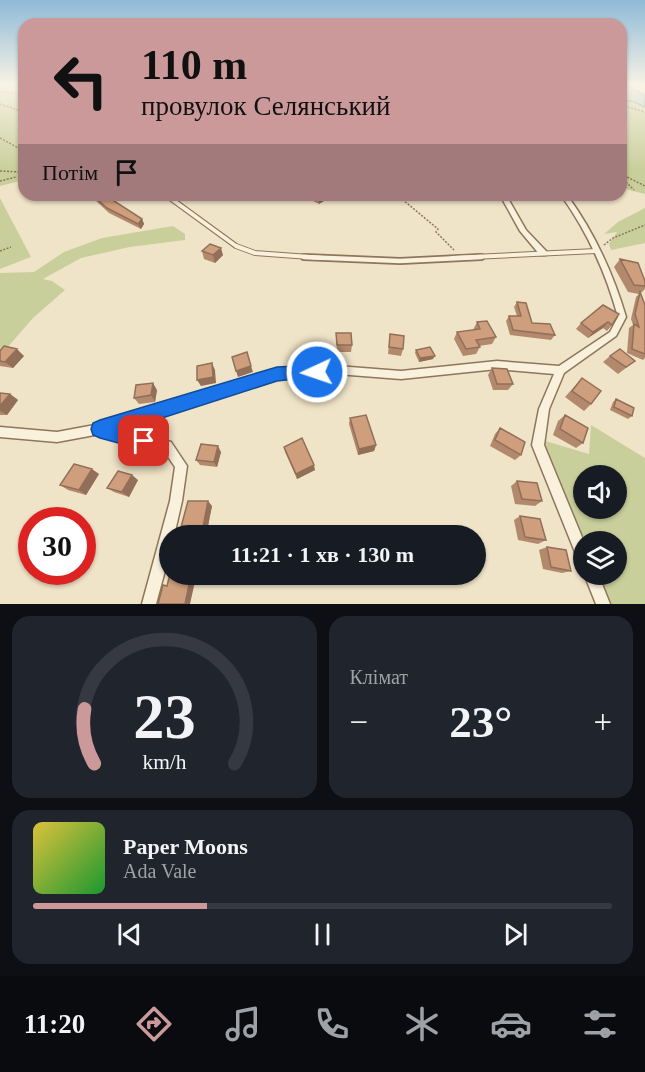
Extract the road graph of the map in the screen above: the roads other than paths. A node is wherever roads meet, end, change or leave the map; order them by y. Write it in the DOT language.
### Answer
graph roads {
  1 [pos="174,201"];
  2 [pos="506,201"];
  3 [pos="567,201"];
  4 [pos="596,251"];
  5 [pos="543,253"];
  6 [pos="560,370"];
  7 [pos="100,429"];
  8 [pos="0,432"];
  9 [pos="573,531"];
  10 [pos="595,585"];
  11 [pos="149,604"];
  12 [pos="603,604"];
  1 -- 5 [label="lane"];
  2 -- 5 [label="street"];
  3 -- 4 [label="street"];
  4 -- 5 [label="lane"];
  4 -- 6 [label="street"];
  6 -- 7 [label="street"];
  6 -- 9 [label="street"];
  7 -- 8 [label="street"];
  7 -- 11 [label="street"];
  10 -- 12 [label="street"];
}
